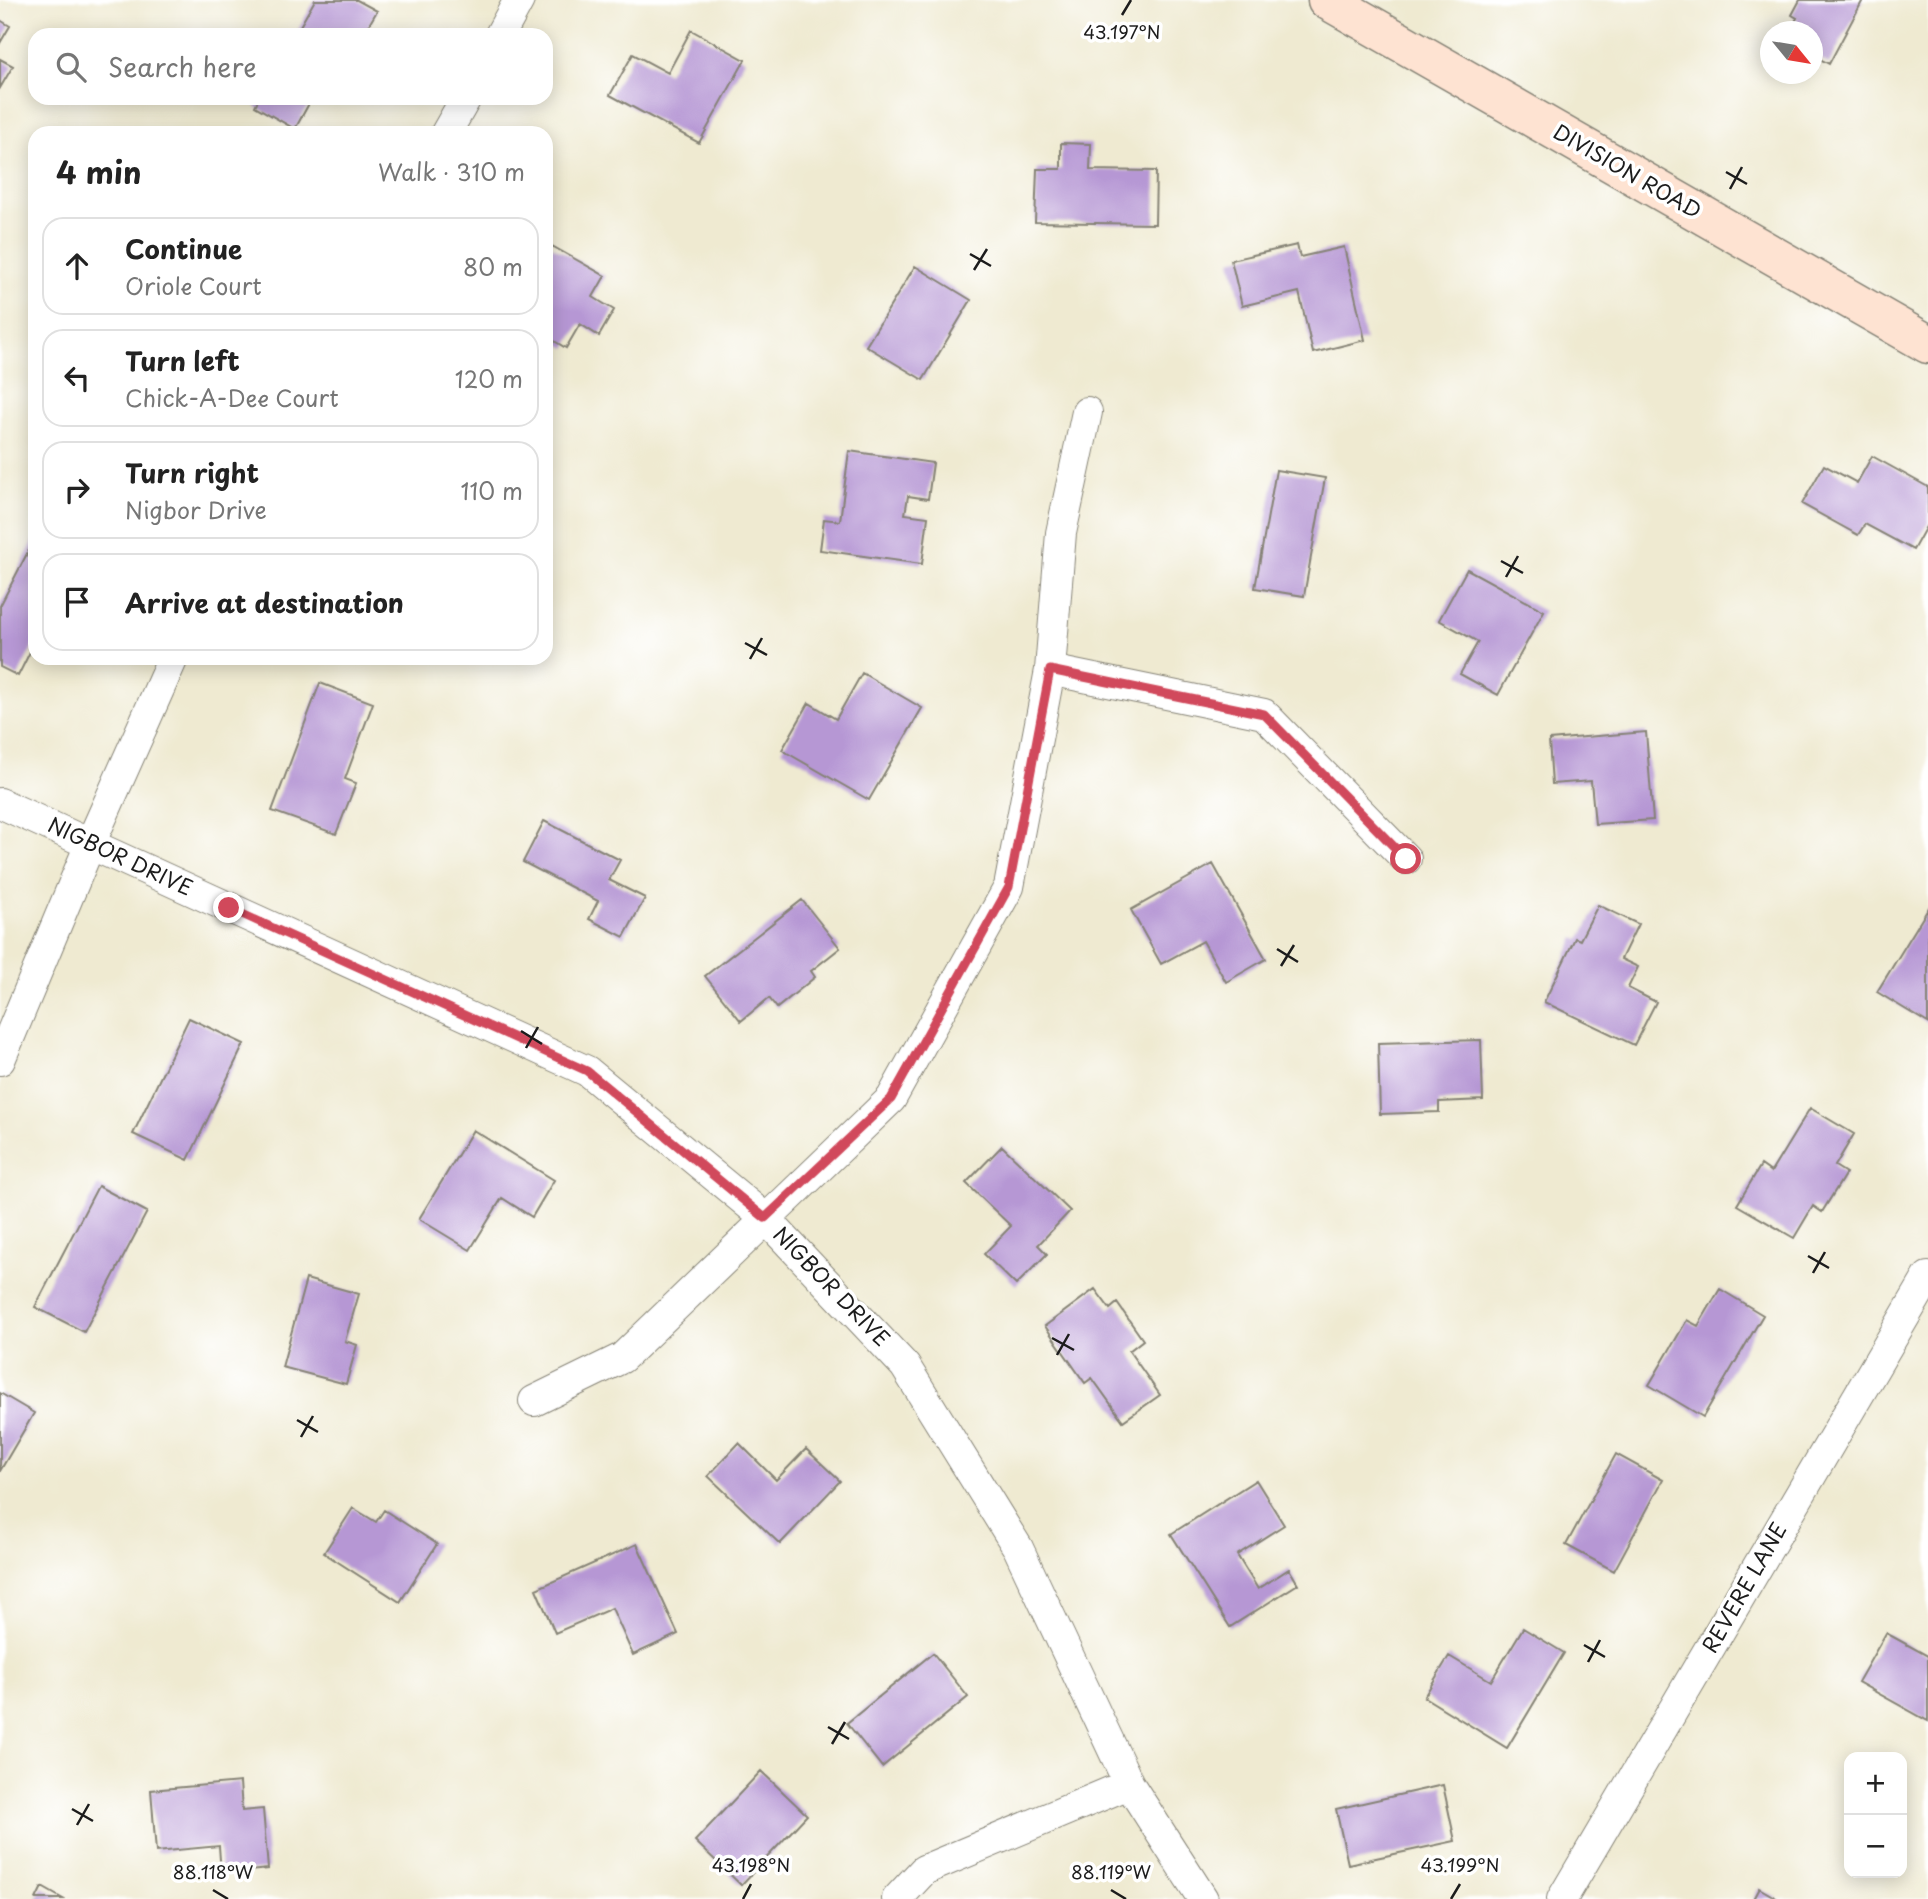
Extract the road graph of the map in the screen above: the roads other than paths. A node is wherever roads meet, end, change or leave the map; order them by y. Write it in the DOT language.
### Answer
graph roads {
  1 [pos="519,0"];
  2 [pos="1327,0"];
  3 [pos="504,28"];
  4 [pos="462,105"];
  5 [pos="450,126"];
  6 [pos="1928,344"];
  7 [pos="1087,412"];
  8 [pos="170,665"];
  9 [pos="1050,670"];
  10 [pos="0,803"];
  11 [pos="90,842"];
  12 [pos="1406,859"];
  13 [pos="0,1059"];
  14 [pos="765,1218"];
  15 [pos="1928,1278"];
  16 [pos="534,1401"];
  17 [pos="1129,1784"];
  18 [pos="897,1899"];
  19 [pos="1203,1899"];
  20 [pos="1562,1899"];
  1 -- 3 [label="street"];
  2 -- 6 [label="street, DIVISION ROAD"];
  4 -- 5 [label="street"];
  7 -- 9 [label="street"];
  8 -- 11 [label="street"];
  9 -- 12 [label="street"];
  9 -- 14 [label="street"];
  10 -- 11 [label="street, NIGBOR DRIVE"];
  11 -- 13 [label="street"];
  11 -- 14 [label="street, NIGBOR DRIVE"];
  14 -- 16 [label="street"];
  14 -- 17 [label="street, NIGBOR DRIVE"];
  15 -- 20 [label="street, REVERE LANE"];
  17 -- 18 [label="street"];
  17 -- 19 [label="street, NIGBOR DRIVE"];
}
